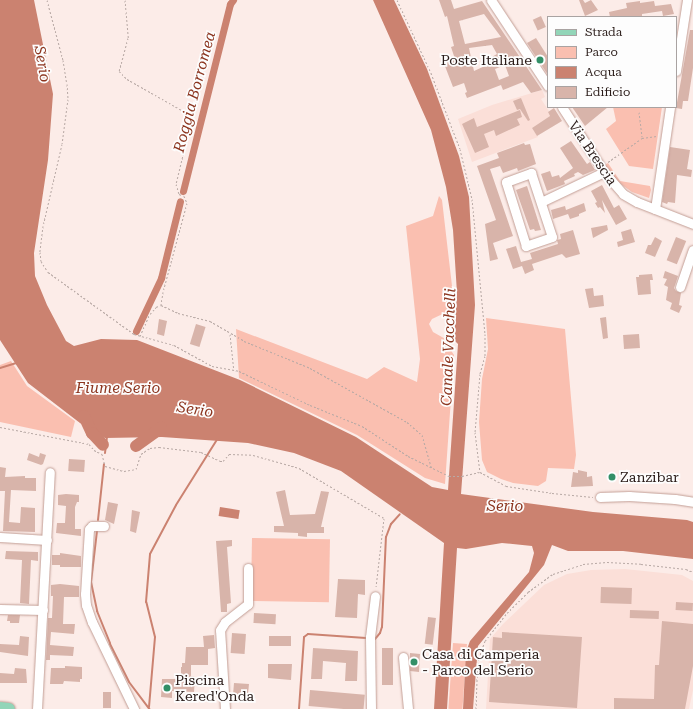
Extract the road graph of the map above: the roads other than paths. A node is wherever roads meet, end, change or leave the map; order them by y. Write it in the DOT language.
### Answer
graph roads {
  1 [pos="491,0"];
  2 [pos="687,0"];
  3 [pos="680,16"];
  4 [pos="677,58"];
  5 [pos="547,84"];
  6 [pos="563,108"];
  7 [pos="670,108"];
  8 [pos="603,169"];
  9 [pos="541,202"];
  10 [pos="655,209"];
  11 [pos="693,224"];
  12 [pos="693,250"];
  13 [pos="680,287"];
  14 [pos="50,472"];
  15 [pos="600,497"];
  16 [pos="693,502"];
  17 [pos="104,526"];
  18 [pos="0,537"];
  19 [pos="47,540"];
  20 [pos="248,568"];
  21 [pos="375,596"];
  22 [pos="0,609"];
  23 [pos="43,610"];
  24 [pos="403,657"];
  25 [pos="0,708"];
  26 [pos="9,709"];
  27 [pos="37,709"];
  28 [pos="134,709"];
  29 [pos="225,709"];
  30 [pos="371,709"];
  31 [pos="408,709"];
  1 -- 5 [label="street"];
  2 -- 3 [label="street"];
  3 -- 4 [label="street"];
  6 -- 8 [label="street, Via Brescia"];
  7 -- 10 [label="street"];
  8 -- 9 [label="street"];
  8 -- 10 [label="street, Via Brescia"];
  9 -- 9 [label="street"];
  10 -- 11 [label="street, Via Brescia"];
  12 -- 13 [label="street"];
  14 -- 19 [label="street"];
  15 -- 16 [label="street"];
  17 -- 28 [label="street"];
  18 -- 19 [label="street"];
  19 -- 23 [label="street"];
  20 -- 29 [label="street"];
  21 -- 30 [label="street"];
  22 -- 23 [label="street"];
  23 -- 27 [label="street"];
  24 -- 31 [label="street"];
  25 -- 26 [label="main road"];
}
